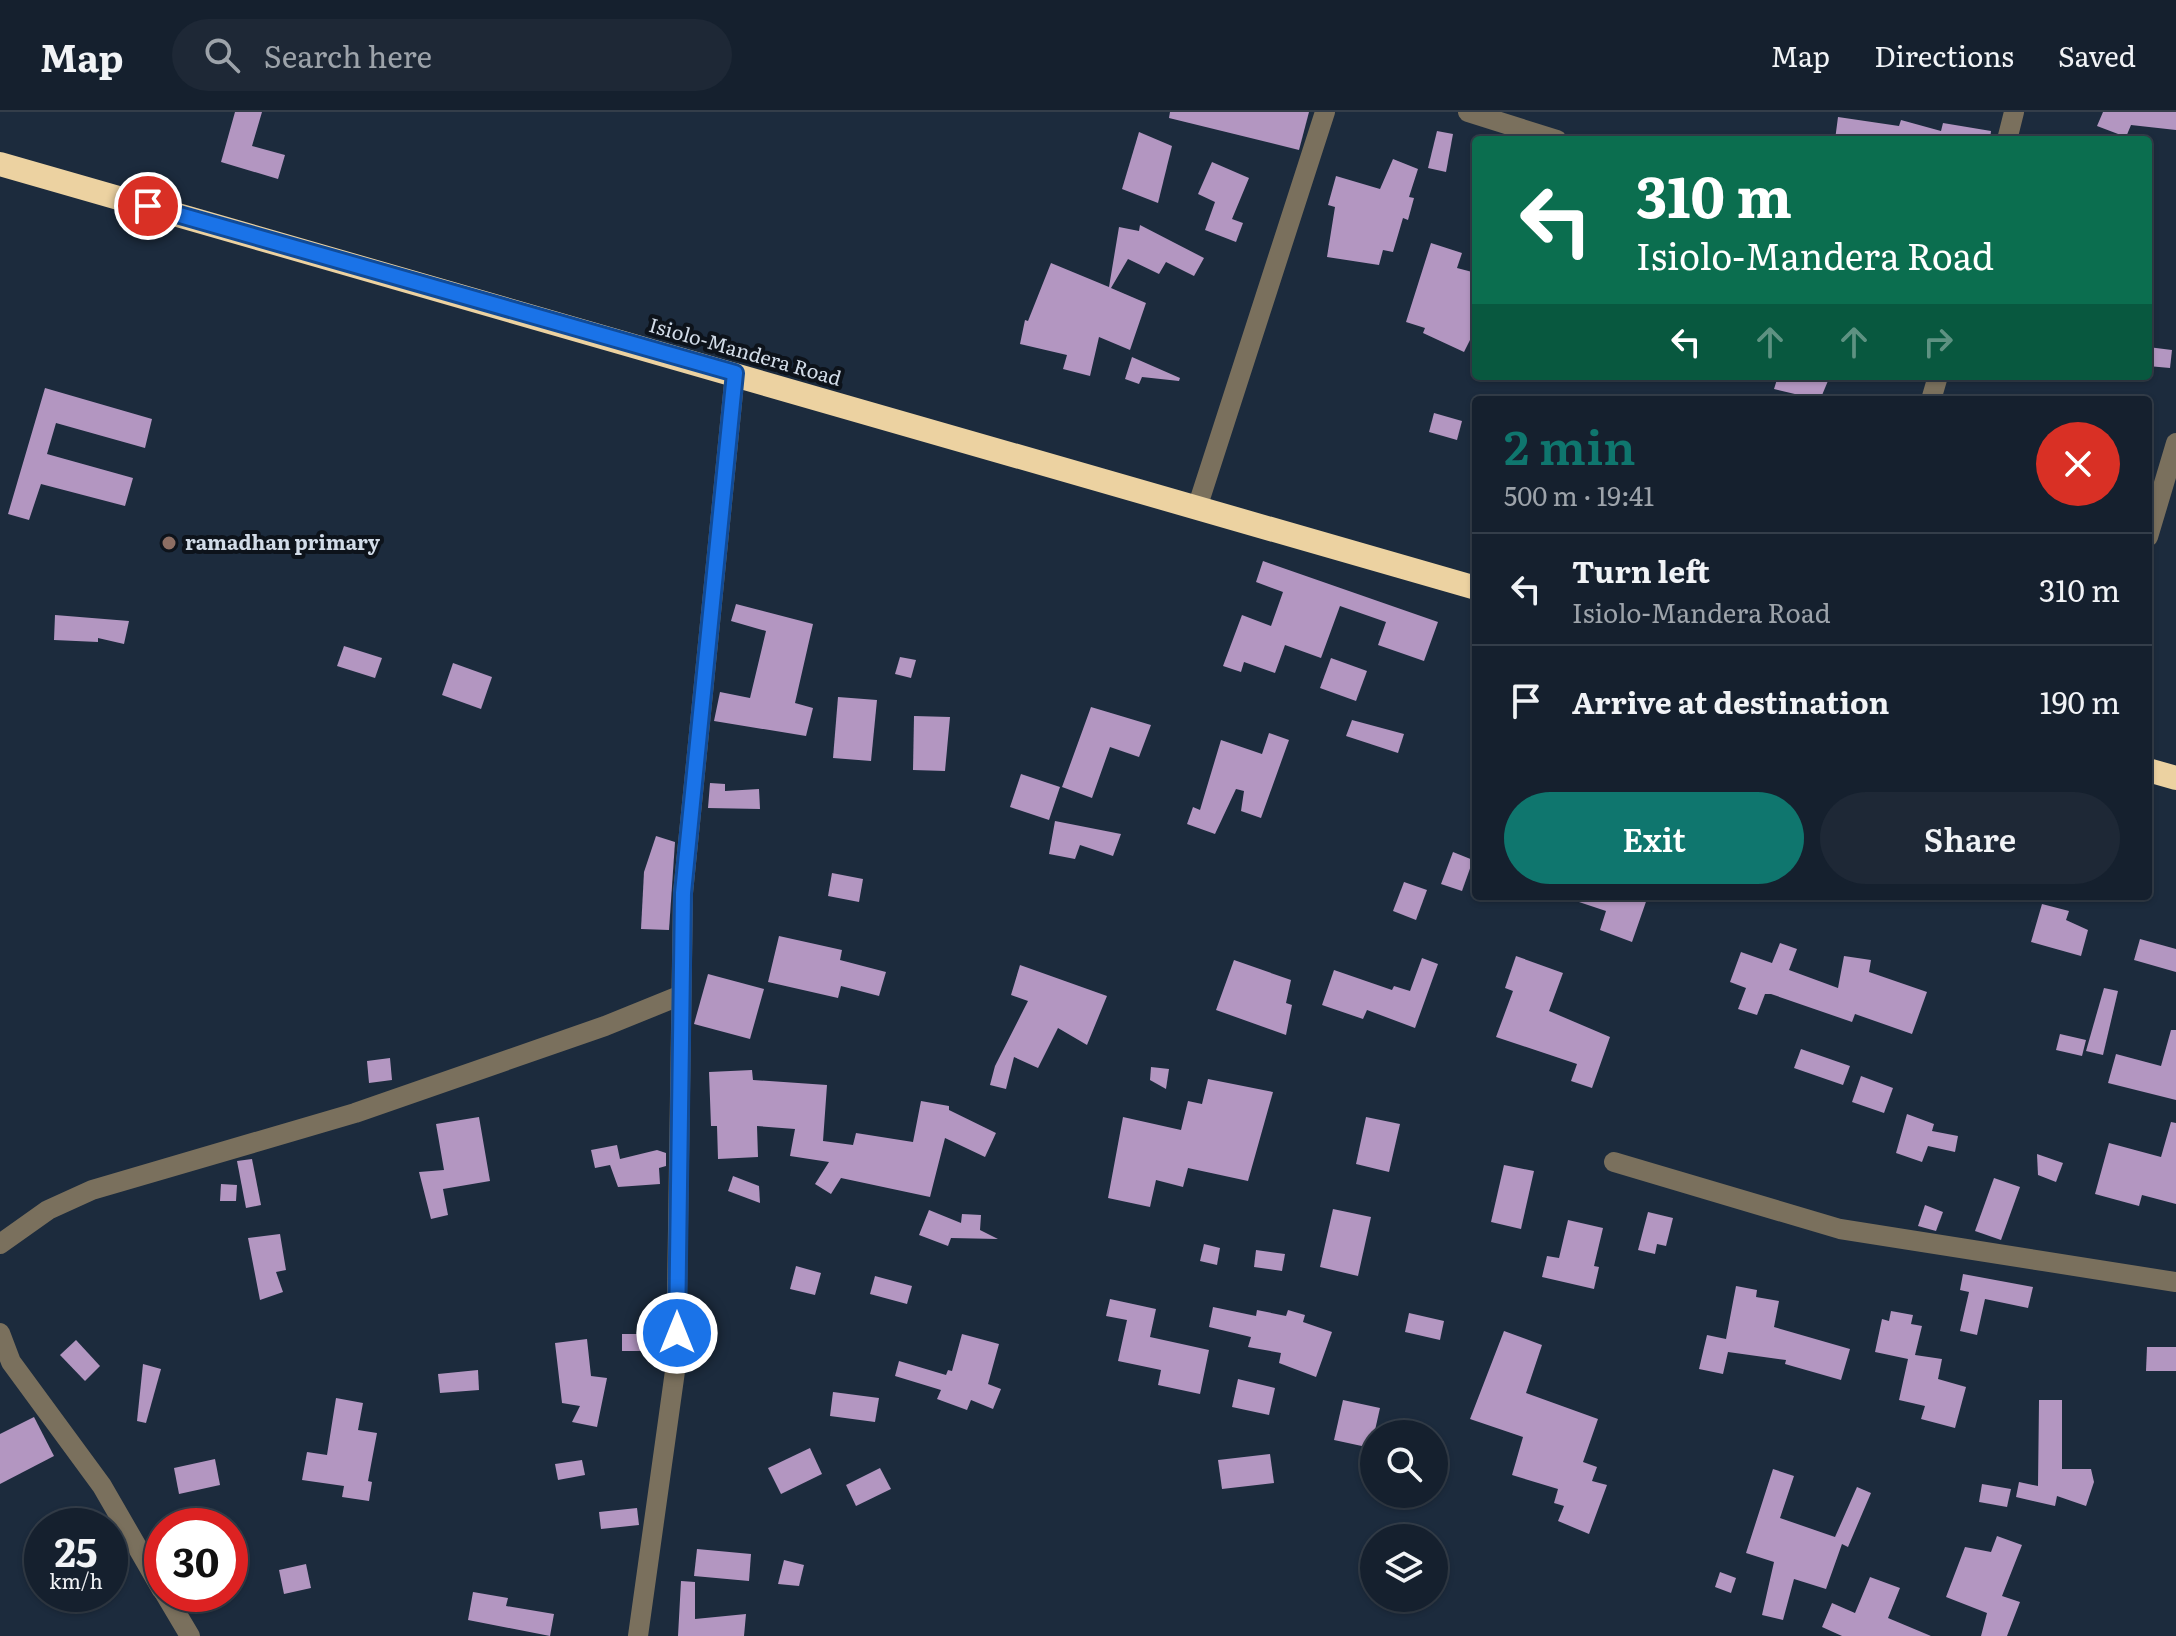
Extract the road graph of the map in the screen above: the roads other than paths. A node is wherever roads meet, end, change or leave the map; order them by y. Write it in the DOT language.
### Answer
graph roads {
  1 [pos="1325,112"];
  2 [pos="1468,112"];
  3 [pos="2014,112"];
  4 [pos="1544,136"];
  5 [pos="2008,136"];
  6 [pos="0,164"];
  7 [pos="735,373"];
  8 [pos="2176,443"];
  9 [pos="1197,508"];
  10 [pos="2152,524"];
  11 [pos="1472,587"];
  12 [pos="2152,771"];
  13 [pos="2176,778"];
  14 [pos="679,996"];
  15 [pos="1614,1162"];
  16 [pos="0,1244"];
  17 [pos="2176,1282"];
  18 [pos="0,1333"];
  19 [pos="144,1559"];
  20 [pos="175,1612"];
  21 [pos="190,1636"];
  22 [pos="638,1636"];
  1 -- 9 [label="street"];
  2 -- 4 [label="street"];
  3 -- 5 [label="street"];
  6 -- 7 [label="highway, Isiolo-Mandera Road"];
  7 -- 9 [label="highway, Isiolo-Mandera Road"];
  7 -- 14 [label="street"];
  8 -- 10 [label="street"];
  9 -- 11 [label="highway, Isiolo-Mandera Road"];
  12 -- 13 [label="highway"];
  14 -- 16 [label="street"];
  14 -- 22 [label="street"];
  15 -- 17 [label="street"];
  18 -- 19 [label="street"];
  20 -- 21 [label="street"];
}
